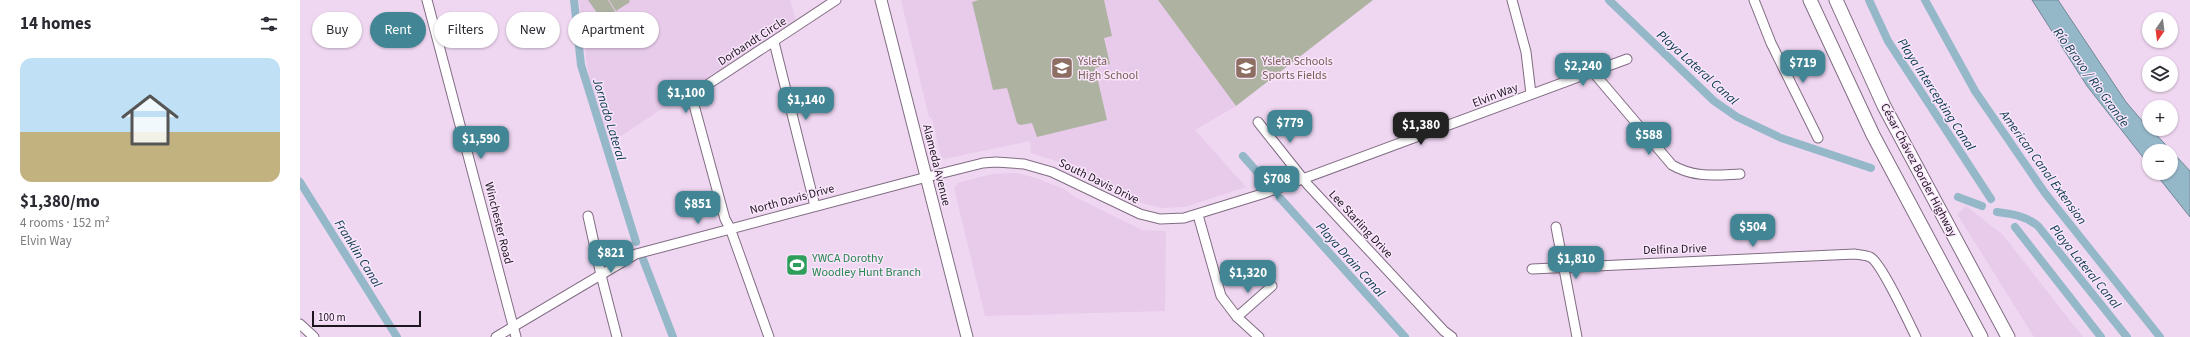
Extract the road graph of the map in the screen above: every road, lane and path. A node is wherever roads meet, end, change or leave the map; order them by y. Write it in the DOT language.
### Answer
graph roads {
  1 [pos="427,0"];
  2 [pos="836,0"];
  3 [pos="880,0"];
  4 [pos="1512,0"];
  5 [pos="1754,0"];
  6 [pos="1810,0"];
  7 [pos="1836,0"];
  8 [pos="774,42"];
  9 [pos="1627,59"];
  10 [pos="1593,72"];
  11 [pos="1531,94"];
  12 [pos="1258,122"];
  13 [pos="1818,138"];
  14 [pos="1740,174"];
  15 [pos="927,177"];
  16 [pos="1304,179"];
  17 [pos="815,206"];
  18 [pos="1198,215"];
  19 [pos="588,216"];
  20 [pos="730,228"];
  21 [pos="1556,228"];
  22 [pos="1562,266"];
  23 [pos="1532,269"];
  24 [pos="601,275"];
  25 [pos="1272,286"];
  26 [pos="1237,317"];
  27 [pos="300,324"];
  28 [pos="513,327"];
  29 [pos="314,337"];
  30 [pos="496,337"];
  31 [pos="516,337"];
  32 [pos="617,337"];
  33 [pos="769,337"];
  34 [pos="967,337"];
  35 [pos="1259,337"];
  36 [pos="1452,337"];
  37 [pos="1577,337"];
  38 [pos="1916,337"];
  39 [pos="1981,337"];
  40 [pos="2008,337"];
  1 -- 28 [label="street, Winchester Road"];
  2 -- 8 [label="street, Dorbandt Circle"];
  3 -- 15 [label="main road, Alameda Avenue"];
  4 -- 11 [label="street"];
  5 -- 13 [label="street"];
  6 -- 39 [label="highway, César Chávez Border Highway"];
  7 -- 40 [label="highway, César Chávez Border Highway"];
  8 -- 17 [label="street"];
  8 -- 20 [label="street, Dorbandt Circle"];
  9 -- 10 [label="street, Elvin Way"];
  10 -- 11 [label="street, Elvin Way"];
  10 -- 14 [label="street"];
  11 -- 16 [label="street, Elvin Way"];
  12 -- 16 [label="street, Lee Starling Drive"];
  15 -- 17 [label="street, North Davis Drive"];
  15 -- 18 [label="street, South Davis Drive"];
  15 -- 34 [label="main road, Alameda Avenue"];
  16 -- 18 [label="street, South Davis Drive"];
  16 -- 36 [label="street, Lee Starling Drive"];
  17 -- 20 [label="street, North Davis Drive"];
  18 -- 26 [label="street"];
  19 -- 24 [label="street"];
  20 -- 24 [label="street, North Davis Drive"];
  20 -- 33 [label="street, Dorbandt Circle"];
  21 -- 22 [label="street"];
  22 -- 23 [label="street, Delfina Drive"];
  22 -- 37 [label="street"];
  22 -- 38 [label="street, Delfina Drive"];
  24 -- 28 [label="street, North Davis Drive"];
  24 -- 32 [label="street"];
  25 -- 26 [label="street"];
  26 -- 35 [label="street"];
  27 -- 29 [label="street"];
  28 -- 30 [label="street, North Davis Drive"];
  28 -- 31 [label="street, Winchester Road"];
}
